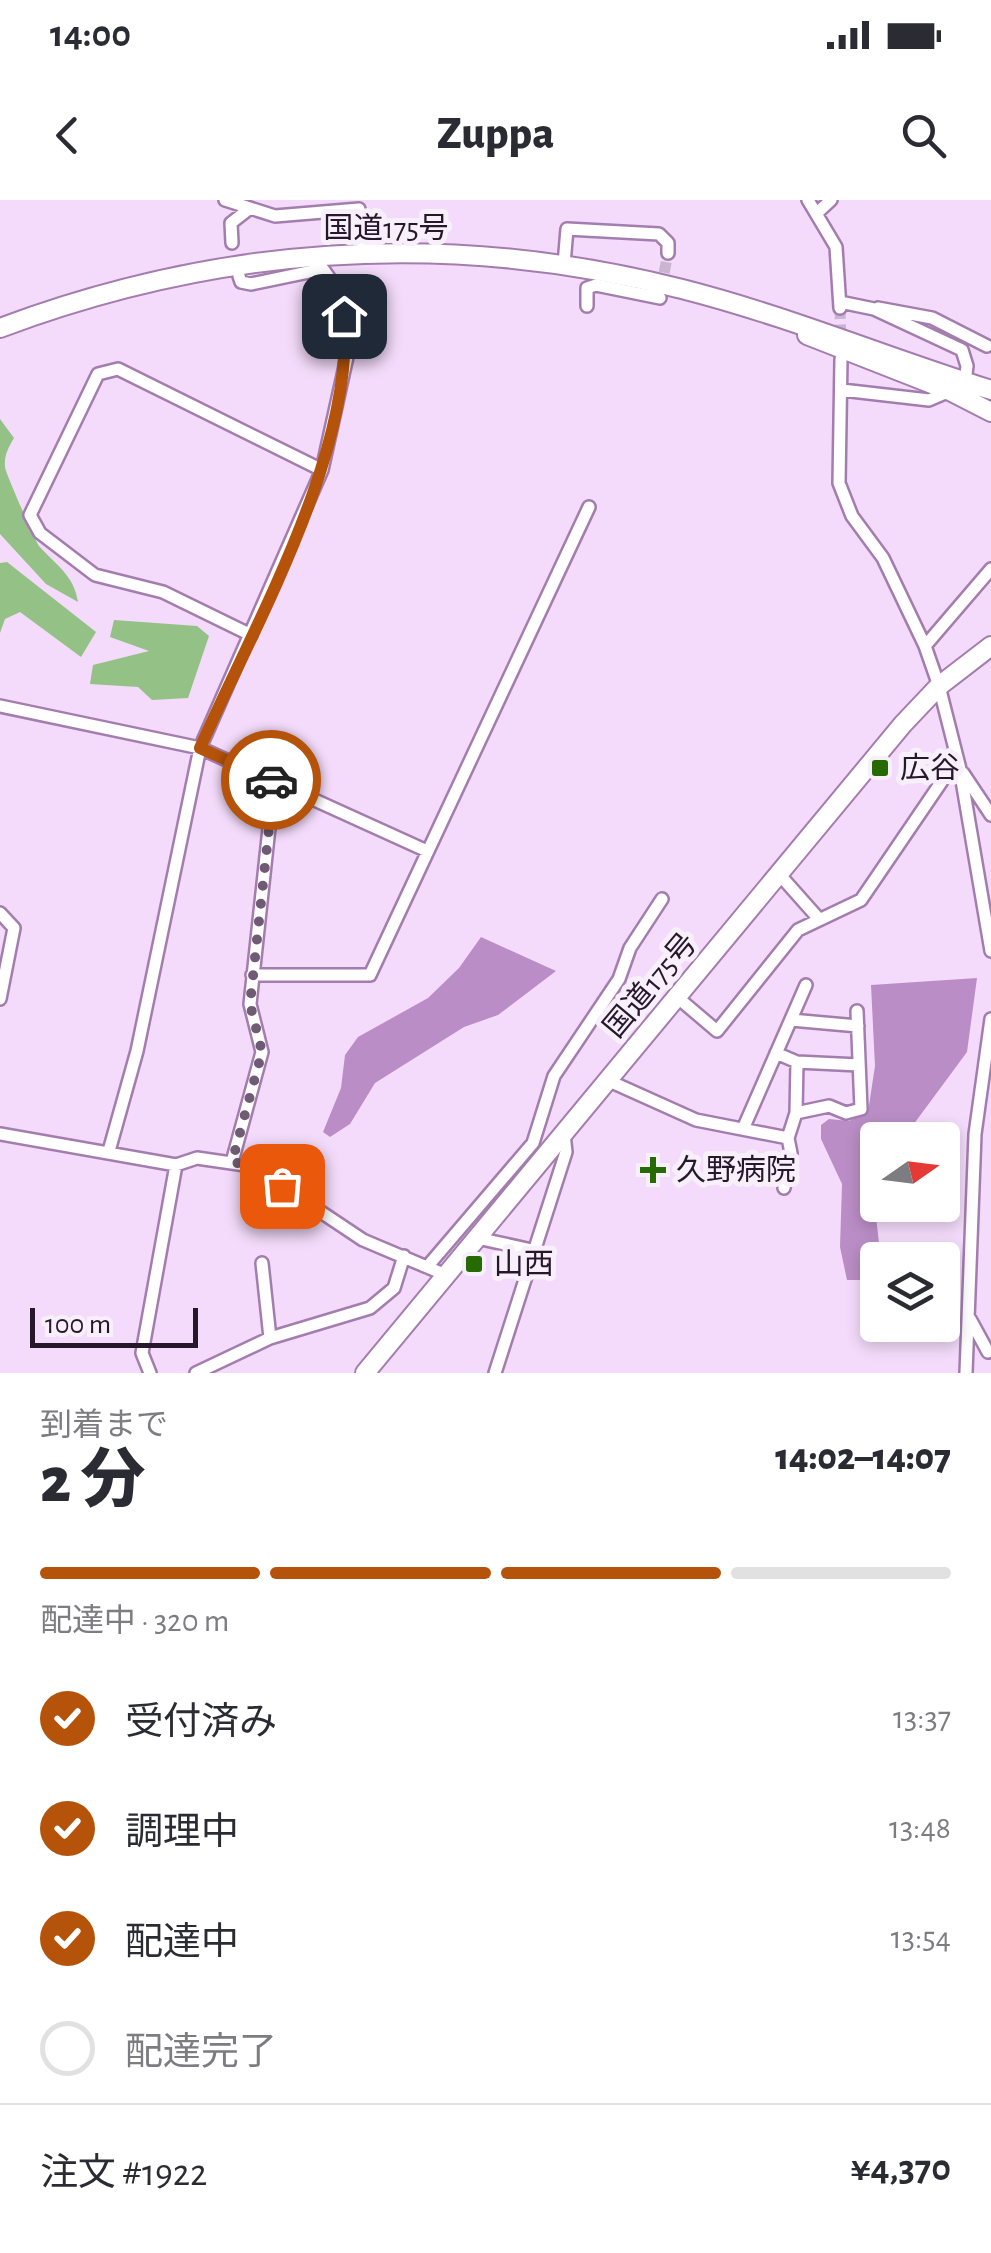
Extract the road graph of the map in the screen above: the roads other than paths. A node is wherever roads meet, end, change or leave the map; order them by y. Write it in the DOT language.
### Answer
graph roads {
  1 [pos="226,200"];
  2 [pos="808,200"];
  3 [pos="831,200"];
  4 [pos="249,209"];
  5 [pos="817,212"];
  6 [pos="232,243"];
  7 [pos="364,252"];
  8 [pos="668,254"];
  9 [pos="324,262"];
  10 [pos="564,264"];
  11 [pos="239,276"];
  12 [pos="660,298"];
  13 [pos="587,306"];
  14 [pos="874,309"];
  15 [pos="0,328"];
  16 [pos="987,346"];
  17 [pos="842,360"];
  18 [pos="957,386"];
  19 [pos="842,390"];
  20 [pos="991,390"];
  21 [pos="991,412"];
  22 [pos="322,470"];
  23 [pos="589,507"];
  24 [pos="991,568"];
  25 [pos="250,635"];
  26 [pos="926,646"];
  27 [pos="991,646"];
  28 [pos="939,686"];
  29 [pos="0,706"];
  30 [pos="200,748"];
  31 [pos="959,764"];
  32 [pos="274,782"];
  33 [pos="991,815"];
  34 [pos="427,852"];
  35 [pos="779,874"];
  36 [pos="662,899"];
  37 [pos="0,913"];
  38 [pos="819,918"];
  39 [pos="991,951"];
  40 [pos="252,975"];
  41 [pos="806,985"];
  42 [pos="677,996"];
  43 [pos="0,999"];
  44 [pos="857,1011"];
  45 [pos="991,1019"];
  46 [pos="791,1020"];
  47 [pos="858,1026"];
  48 [pos="776,1053"];
  49 [pos="797,1062"];
  50 [pos="859,1065"];
  51 [pos="607,1080"];
  52 [pos="796,1113"];
  53 [pos="743,1129"];
  54 [pos="0,1134"];
  55 [pos="564,1134"];
  56 [pos="788,1138"];
  57 [pos="108,1151"];
  58 [pos="232,1162"];
  59 [pos="176,1165"];
  60 [pos="784,1188"];
  61 [pos="477,1238"];
  62 [pos="532,1250"];
  63 [pos="404,1256"];
  64 [pos="262,1263"];
  65 [pos="427,1267"];
  66 [pos="446,1275"];
  67 [pos="970,1319"];
  68 [pos="270,1338"];
  69 [pos="988,1352"];
  70 [pos="150,1373"];
  71 [pos="196,1373"];
  72 [pos="365,1373"];
  73 [pos="495,1373"];
  74 [pos="966,1373"];
  1 -- 4 [label="street"];
  2 -- 5 [label="street"];
  3 -- 5 [label="street"];
  4 -- 6 [label="street"];
  4 -- 7 [label="street"];
  5 -- 14 [label="street"];
  7 -- 9 [label="highway, 国道175号"];
  7 -- 10 [label="highway, 国道175号"];
  8 -- 10 [label="street"];
  9 -- 11 [label="street"];
  9 -- 15 [label="highway, 国道175号"];
  9 -- 22 [label="street"];
  10 -- 18 [label="highway, 国道175号"];
  12 -- 13 [label="street"];
  14 -- 16 [label="street"];
  14 -- 18 [label="street"];
  17 -- 19 [label="street"];
  18 -- 19 [label="street"];
  18 -- 20 [label="highway, 国道175号"];
  18 -- 21 [label="highway, 国道175号"];
  19 -- 26 [label="street"];
  22 -- 25 [label="street"];
  22 -- 25 [label="street"];
  23 -- 34 [label="street"];
  24 -- 26 [label="street"];
  25 -- 30 [label="street"];
  26 -- 28 [label="street"];
  27 -- 28 [label="highway, 国道175号"];
  28 -- 31 [label="street"];
  28 -- 35 [label="highway, 国道175号"];
  29 -- 30 [label="street"];
  30 -- 32 [label="street"];
  30 -- 57 [label="street"];
  31 -- 33 [label="street"];
  31 -- 38 [label="street"];
  31 -- 39 [label="street"];
  32 -- 34 [label="street"];
  32 -- 40 [label="street"];
  34 -- 40 [label="street"];
  35 -- 38 [label="street"];
  35 -- 42 [label="highway, 国道175号"];
  36 -- 65 [label="street"];
  37 -- 43 [label="street"];
  38 -- 42 [label="street"];
  40 -- 58 [label="street"];
  41 -- 46 [label="street"];
  42 -- 51 [label="highway, 国道175号"];
  44 -- 47 [label="street"];
  45 -- 67 [label="street"];
  46 -- 47 [label="street"];
  46 -- 48 [label="street"];
  47 -- 50 [label="street"];
  48 -- 49 [label="street"];
  48 -- 53 [label="street"];
  49 -- 50 [label="street"];
  49 -- 52 [label="street"];
  50 -- 52 [label="street"];
  51 -- 53 [label="street"];
  51 -- 55 [label="highway, 国道175号"];
  52 -- 56 [label="street"];
  53 -- 56 [label="street"];
  54 -- 57 [label="street"];
  55 -- 61 [label="highway, 国道175号"];
  55 -- 62 [label="street"];
  56 -- 60 [label="street"];
  57 -- 59 [label="street"];
  58 -- 59 [label="street"];
  58 -- 63 [label="street"];
  59 -- 70 [label="street"];
  61 -- 62 [label="street"];
  61 -- 66 [label="highway, 国道175号"];
  62 -- 73 [label="street"];
  63 -- 65 [label="street"];
  63 -- 68 [label="street"];
  64 -- 68 [label="street"];
  65 -- 66 [label="street"];
  66 -- 72 [label="highway, 国道175号"];
  67 -- 69 [label="street"];
  67 -- 74 [label="street"];
  68 -- 71 [label="street"];
}
